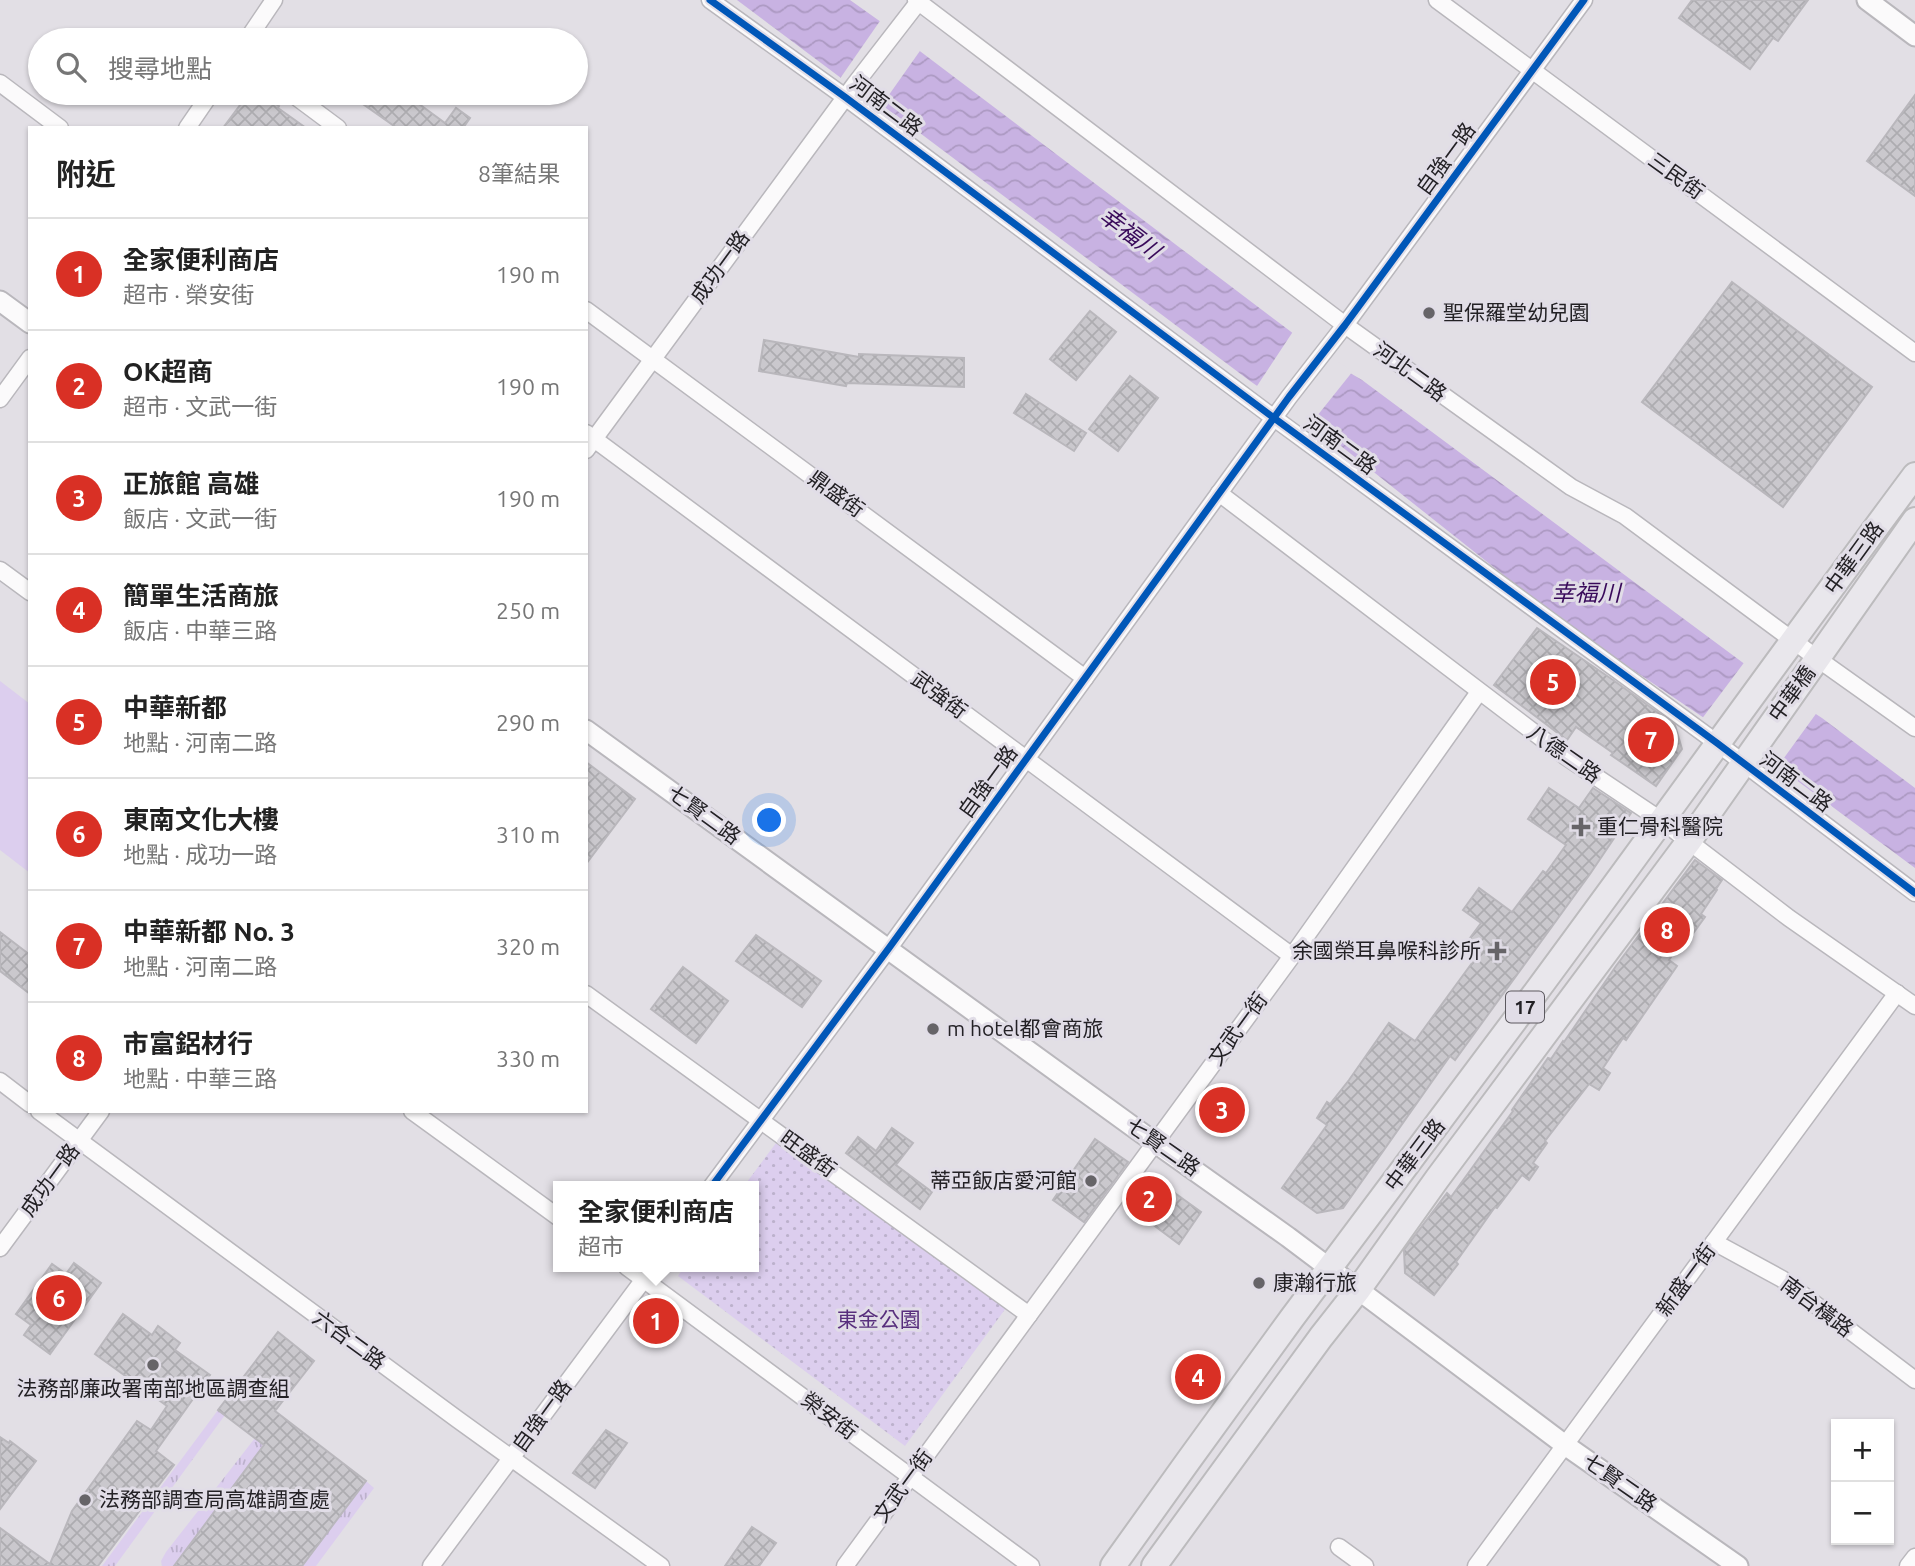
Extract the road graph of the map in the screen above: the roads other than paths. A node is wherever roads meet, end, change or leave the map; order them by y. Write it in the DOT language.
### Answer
graph roads {
  1 [pos="274,0"];
  2 [pos="710,0"];
  3 [pos="1437,0"];
  4 [pos="1584,0"];
  5 [pos="1867,0"];
  6 [pos="916,4"];
  7 [pos="255,28"];
  8 [pos="1915,36"];
  9 [pos="1532,70"];
  10 [pos="0,83"];
  11 [pos="850,91"];
  12 [pos="28,104"];
  13 [pos="29,105"];
  14 [pos="203,105"];
  15 [pos="307,105"];
  16 [pos="57,126"];
  17 [pos="188,126"];
  18 [pos="335,126"];
  19 [pos="0,301"];
  20 [pos="588,311"];
  21 [pos="28,322"];
  22 [pos="1340,331"];
  23 [pos="1915,353"];
  24 [pos="653,359"];
  25 [pos="28,361"];
  26 [pos="0,399"];
  27 [pos="1274,418"];
  28 [pos="589,441"];
  29 [pos="1915,475"];
  30 [pos="1219,494"];
  31 [pos="1915,520"];
  32 [pos="0,570"];
  33 [pos="28,591"];
  34 [pos="1793,641"];
  35 [pos="1818,659"];
  36 [pos="1085,678"];
  37 [pos="1479,692"];
  38 [pos="1915,728"];
  39 [pos="588,731"];
  40 [pos="1717,743"];
  41 [pos="1026,759"];
  42 [pos="1742,763"];
  43 [pos="1662,821"];
  44 [pos="1689,841"];
  45 [pos="1915,892"];
  46 [pos="889,948"];
  47 [pos="1292,956"];
  48 [pos="1897,993"];
  49 [pos="588,995"];
  50 [pos="1915,1006"];
  51 [pos="0,1081"];
  52 [pos="28,1102"];
  53 [pos="42,1113"];
  54 [pos="100,1113"];
  55 [pos="415,1113"];
  56 [pos="761,1121"];
  57 [pos="78,1142"];
  58 [pos="1155,1143"];
  59 [pos="716,1181"];
  60 [pos="553,1213"];
  61 [pos="1714,1242"];
  62 [pos="0,1248"];
  63 [pos="1330,1268"];
  64 [pos="648,1273"];
  65 [pos="1358,1290"];
  66 [pos="1029,1315"];
  67 [pos="1915,1380"];
  68 [pos="1565,1445"];
  69 [pos="511,1458"];
  70 [pos="910,1477"];
  71 [pos="1339,1548"];
  72 [pos="1915,1557"];
  73 [pos="431,1566"];
  74 [pos="661,1566"];
  75 [pos="845,1566"];
  76 [pos="1031,1566"];
  77 [pos="1113,1566"];
  78 [pos="1154,1566"];
  79 [pos="1365,1566"];
  80 [pos="1476,1566"];
  81 [pos="1738,1566"];
  82 [pos="1908,1566"];
  1 -- 7 [label="street"];
  2 -- 11 [label="street, 河南二路"];
  3 -- 9 [label="street, 三民街"];
  4 -- 9 [label="street, 自強一路"];
  5 -- 8 [label="street"];
  6 -- 11 [label="street, 成功一路"];
  6 -- 22 [label="street, 河北二路"];
  9 -- 22 [label="street, 自強一路"];
  9 -- 23 [label="street, 三民街"];
  10 -- 12 [label="street"];
  11 -- 24 [label="street, 成功一路"];
  11 -- 27 [label="street, 河南二路"];
  13 -- 16 [label="street"];
  14 -- 17 [label="street"];
  15 -- 18 [label="street"];
  19 -- 21 [label="street"];
  20 -- 24 [label="street, 鼎盛街"];
  22 -- 27 [label="street, 自強一路"];
  22 -- 34 [label="street, 河北二路"];
  24 -- 28 [label="street, 成功一路"];
  24 -- 36 [label="street, 鼎盛街"];
  25 -- 26 [label="street"];
  27 -- 30 [label="street, 自強一路"];
  27 -- 40 [label="street, 河南二路"];
  28 -- 41 [label="street, 武強街"];
  29 -- 34 [label="main road, 中華三路 / 17"];
  30 -- 36 [label="street, 自強一路"];
  30 -- 37 [label="street, 八德二路"];
  31 -- 35 [label="main road, 中華三路 / 17"];
  32 -- 33 [label="street"];
  34 -- 35 [label="street, 河北二路"];
  34 -- 40 [label="main road, 中華橋 / 17"];
  35 -- 38 [label="street, 河北二路"];
  35 -- 42 [label="main road, 中華橋 / 17"];
  36 -- 41 [label="street, 自強一路"];
  37 -- 43 [label="street, 八德二路"];
  37 -- 47 [label="street, 文武一街"];
  39 -- 46 [label="street, 七賢二路"];
  40 -- 42 [label="street, 河南二路"];
  40 -- 43 [label="main road, 中華三路 / 17"];
  41 -- 46 [label="street, 自強一路"];
  41 -- 47 [label="street, 武強街"];
  42 -- 44 [label="main road, 中華三路 / 17"];
  42 -- 45 [label="street, 河南二路"];
  43 -- 44 [label="street, 八德二路"];
  43 -- 63 [label="main road, 中華三路 / 17"];
  44 -- 48 [label="street, 八德二路"];
  44 -- 65 [label="main road, 中華三路 / 17"];
  46 -- 56 [label="street, 自強一路"];
  46 -- 58 [label="street, 七賢二路"];
  47 -- 58 [label="street, 文武一街"];
  48 -- 50 [label="street, 八德二路"];
  48 -- 61 [label="street, 新盛一街"];
  49 -- 56 [label="street, 旺盛街"];
  51 -- 52 [label="street"];
  53 -- 57 [label="street, 六合二路"];
  54 -- 57 [label="street, 成功一路"];
  55 -- 60 [label="street"];
  56 -- 59 [label="street, 自強一路"];
  56 -- 66 [label="street, 旺盛街"];
  57 -- 62 [label="street, 成功一路"];
  57 -- 69 [label="street, 六合二路"];
  58 -- 63 [label="street, 七賢二路"];
  58 -- 66 [label="street, 文武一街"];
  61 -- 67 [label="street, 南台橫路"];
  61 -- 68 [label="street, 新盛一街"];
  63 -- 65 [label="street, 七賢二路"];
  63 -- 77 [label="main road, 中華三路 / 17"];
  64 -- 69 [label="street, 自強一路"];
  64 -- 70 [label="street, 榮安街"];
  65 -- 68 [label="street, 七賢二路"];
  65 -- 78 [label="main road, 中華三路 / 17"];
  66 -- 70 [label="street, 文武一街"];
  68 -- 80 [label="street, 新盛一街"];
  68 -- 81 [label="street, 七賢二路"];
  69 -- 73 [label="street, 自強一路"];
  69 -- 74 [label="street, 六合二路"];
  70 -- 75 [label="street, 文武一街"];
  70 -- 76 [label="street, 榮安街"];
  71 -- 79 [label="street"];
  72 -- 82 [label="street"];
}
